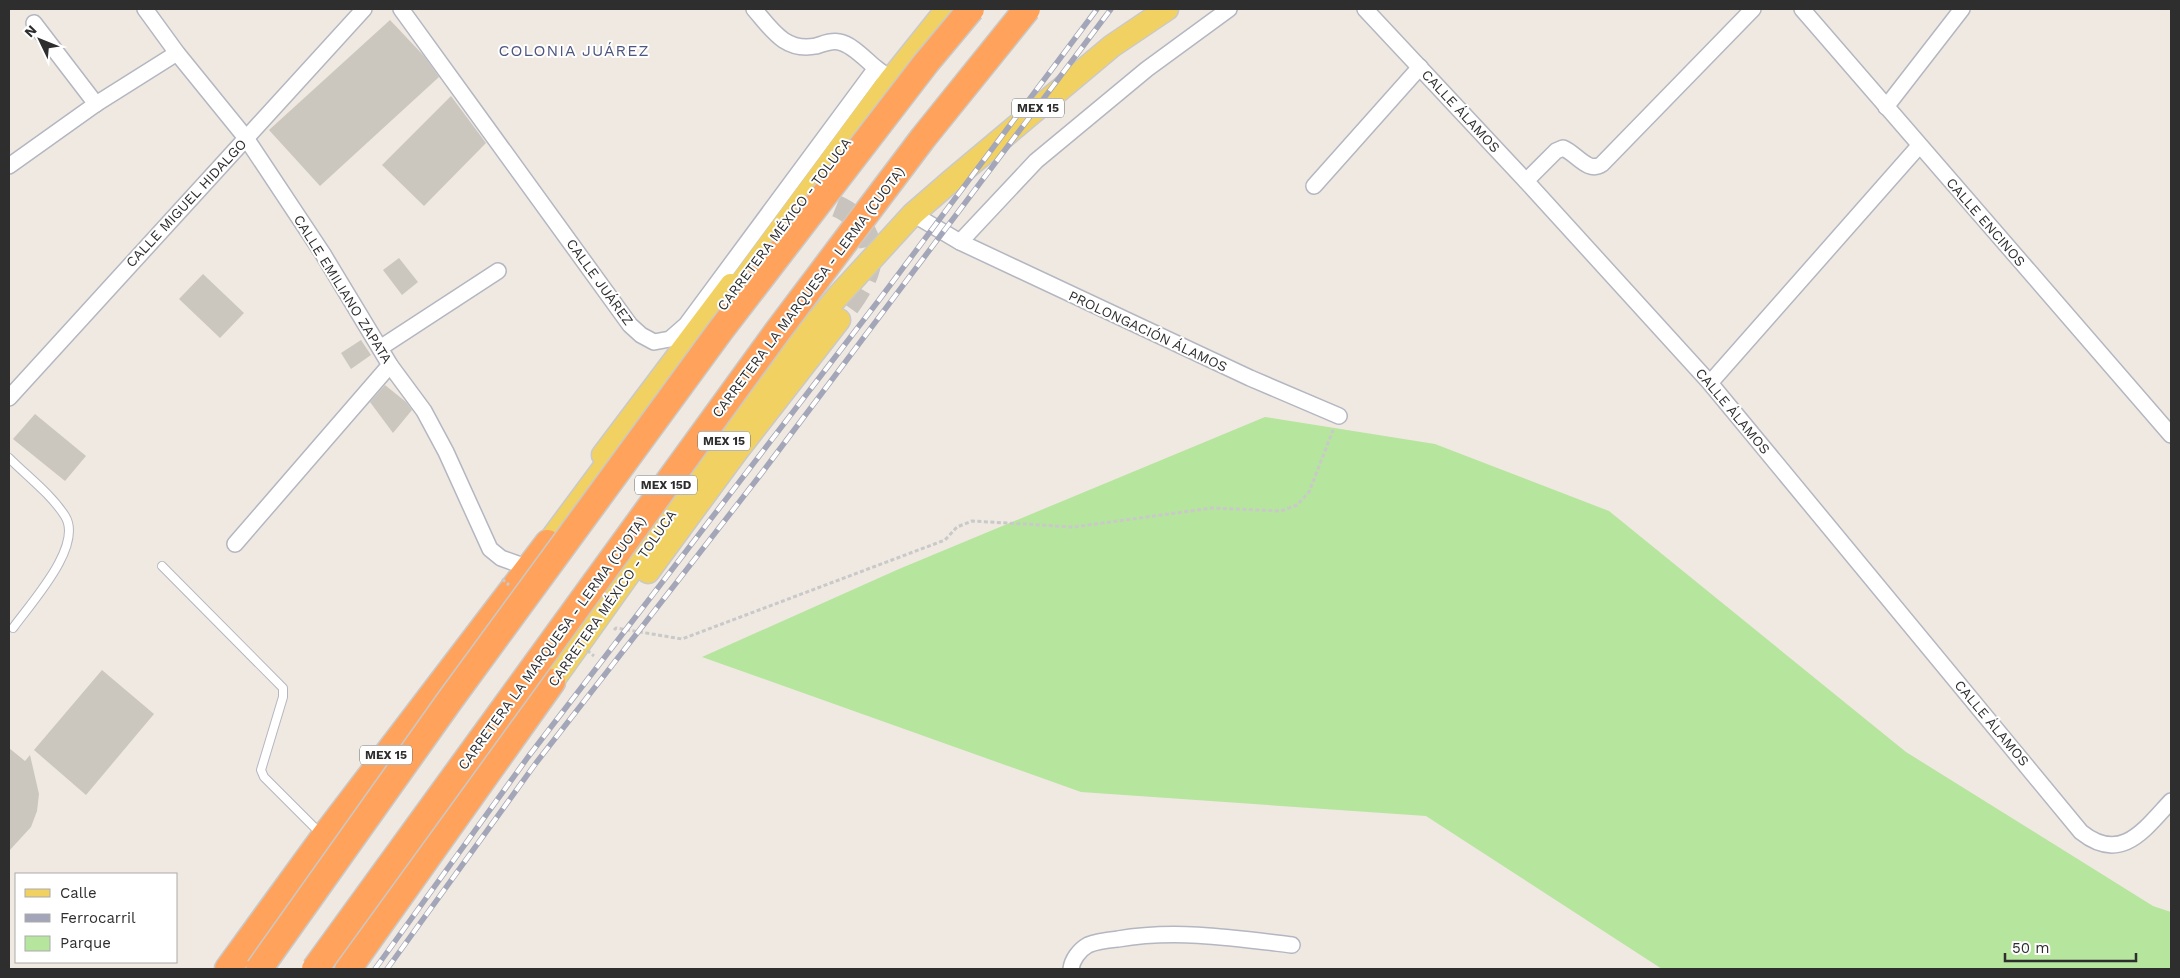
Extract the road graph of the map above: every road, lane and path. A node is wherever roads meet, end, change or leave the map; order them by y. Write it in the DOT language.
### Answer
graph roads {
  1 [pos="145,9"];
  2 [pos="364,9"];
  3 [pos="400,9"];
  4 [pos="754,9"];
  5 [pos="947,9"];
  6 [pos="971,9"];
  7 [pos="1028,9"];
  8 [pos="1167,9"];
  9 [pos="1229,9"];
  10 [pos="1365,9"];
  11 [pos="1753,9"];
  12 [pos="1802,9"];
  13 [pos="1962,9"];
  14 [pos="34,23"];
  15 [pos="177,53"];
  16 [pos="1420,67"];
  17 [pos="884,74"];
  18 [pos="96,104"];
  19 [pos="1886,107"];
  20 [pos="246,138"];
  21 [pos="1918,146"];
  22 [pos="9,166"];
  23 [pos="1526,181"];
  24 [pos="1314,186"];
  25 [pos="914,214"];
  26 [pos="960,242"];
  27 [pos="757,250"];
  28 [pos="498,271"];
  29 [pos="839,320"];
  30 [pos="380,348"];
  31 [pos="390,365"];
  32 [pos="1710,383"];
  33 [pos="10,394"];
  34 [pos="1339,416"];
  35 [pos="2171,435"];
  36 [pos="9,458"];
  37 [pos="548,543"];
  38 [pos="235,544"];
  39 [pos="162,566"];
  40 [pos="529,568"];
  41 [pos="13,628"];
  42 [pos="610,635"];
  43 [pos="600,649"];
  44 [pos="594,656"];
  45 [pos="552,682"];
  46 [pos="2171,801"];
  47 [pos="324,837"];
  48 [pos="1292,945"];
  49 [pos="228,969"];
  50 [pos="260,969"];
  51 [pos="315,969"];
  52 [pos="348,969"];
  53 [pos="1071,969"];
  1 -- 15 [label="street, CALLE EMILIANO ZAPATA"];
  2 -- 20 [label="street, CALLE MIGUEL HIDALGO"];
  3 -- 17 [label="street, CALLE JUÁREZ"];
  4 -- 17 [label="street"];
  5 -- 17 [label="main road, CARRETERA MÉXICO - TOLUCA / MEX 15"];
  6 -- 50 [label="highway, MEX 15D, bridge"];
  7 -- 51 [label="highway, CARRETERA LA MARQUESA - LERMA (CUOTA) / MEX 15D, bridge"];
  8 -- 25 [label="main road, CARRETERA MÉXICO - TOLUCA / MEX 15"];
  9 -- 26 [label="street"];
  10 -- 16 [label="street, CALLE ÁLAMOS"];
  11 -- 23 [label="street"];
  12 -- 19 [label="street, CALLE ENCINOS"];
  13 -- 19 [label="street"];
  14 -- 18 [label="street"];
  15 -- 18 [label="street"];
  15 -- 20 [label="street, CALLE EMILIANO ZAPATA"];
  16 -- 23 [label="street, CALLE ÁLAMOS"];
  16 -- 24 [label="street"];
  17 -- 37 [label="main road, CARRETERA MÉXICO - TOLUCA / MEX 15"];
  18 -- 22 [label="street"];
  19 -- 21 [label="street, CALLE ENCINOS"];
  20 -- 30 [label="street, CALLE EMILIANO ZAPATA"];
  20 -- 33 [label="street, CALLE MIGUEL HIDALGO"];
  21 -- 32 [label="street"];
  21 -- 35 [label="street, CALLE ENCINOS"];
  23 -- 32 [label="street, CALLE ÁLAMOS"];
  25 -- 26 [label="street, PROLONGACIÓN ÁLAMOS"];
  25 -- 45 [label="main road, CARRETERA MÉXICO - TOLUCA / MEX 15"];
  26 -- 34 [label="street, PROLONGACIÓN ÁLAMOS"];
  27 -- 37 [label="main road"];
  28 -- 30 [label="street"];
  29 -- 45 [label="main road"];
  30 -- 31 [label="street, CALLE EMILIANO ZAPATA"];
  31 -- 38 [label="street"];
  31 -- 40 [label="street, CALLE EMILIANO ZAPATA"];
  32 -- 46 [label="street, CALLE ÁLAMOS"];
  34 -- 42 [label="path"];
  36 -- 41 [label="lane"];
  37 -- 40 [label="highway, CARRETERA MÉXICO - TOLUCA / MEX 15"];
  39 -- 47 [label="lane"];
  40 -- 47 [label="highway, CARRETERA MÉXICO - TOLUCA / MEX 15"];
  43 -- 44 [label="path"];
  45 -- 52 [label="highway, CARRETERA MÉXICO - TOLUCA / MEX 15"];
  47 -- 49 [label="highway, CARRETERA MÉXICO - TOLUCA / MEX 15"];
  48 -- 53 [label="street"];
}
